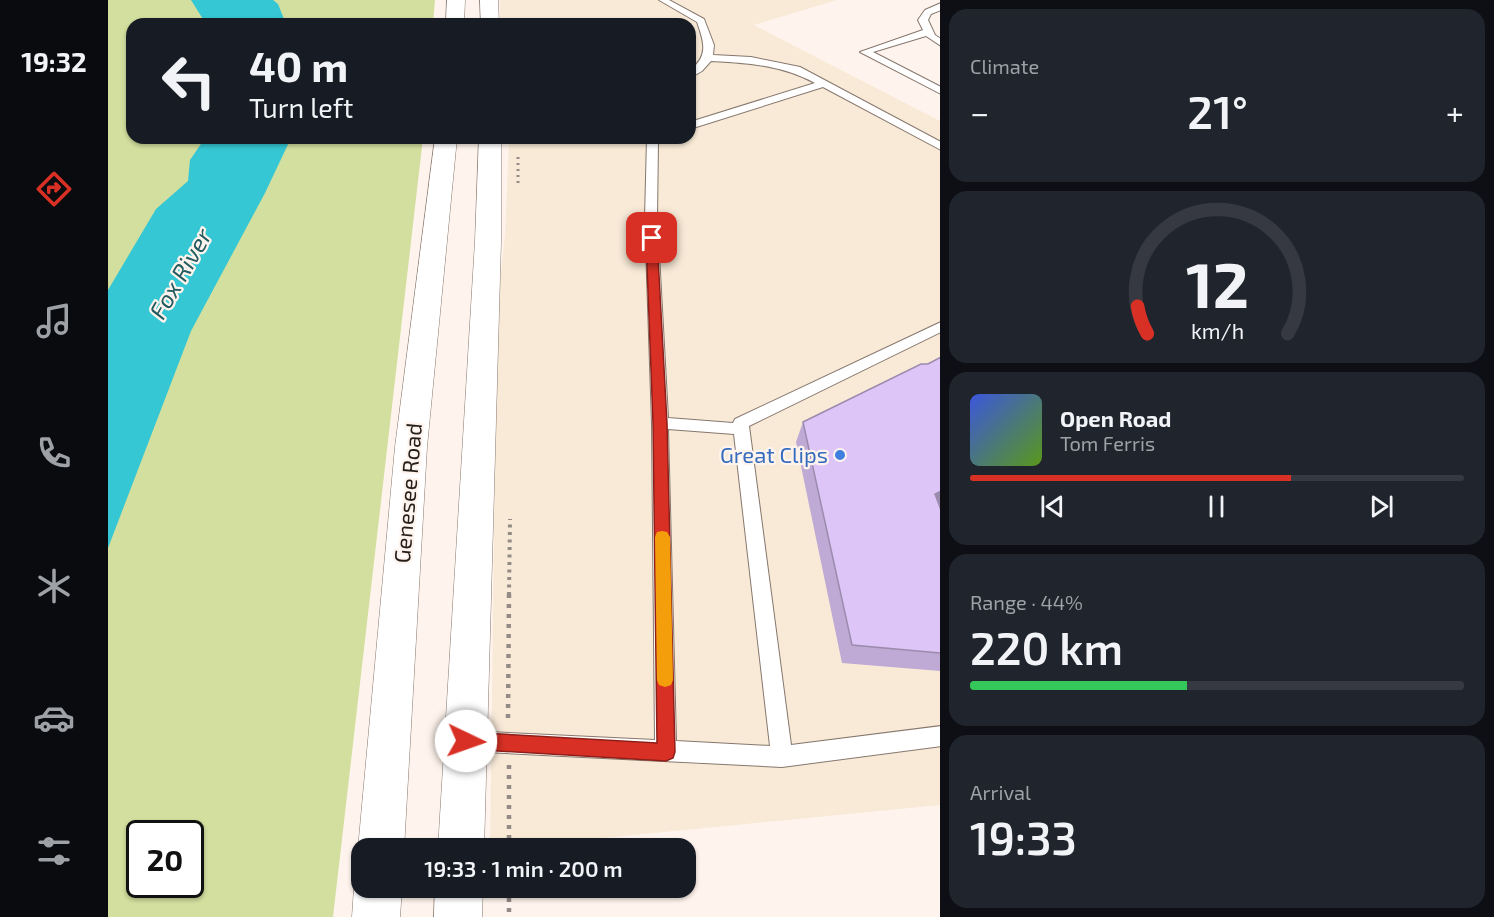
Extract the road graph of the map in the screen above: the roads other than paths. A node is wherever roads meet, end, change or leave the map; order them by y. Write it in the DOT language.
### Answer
graph roads {
  1 [pos="456,0"];
  2 [pos="489,0"];
  3 [pos="663,0"];
  4 [pos="940,6"];
  5 [pos="455,18"];
  6 [pos="490,18"];
  7 [pos="695,18"];
  8 [pos="696,19"];
  9 [pos="928,32"];
  10 [pos="940,43"];
  11 [pos="708,58"];
  12 [pos="696,69"];
  13 [pos="823,84"];
  14 [pos="940,91"];
  15 [pos="696,124"];
  16 [pos="445,144"];
  17 [pos="490,144"];
  18 [pos="652,144"];
  19 [pos="940,147"];
  20 [pos="940,326"];
  21 [pos="660,423"];
  22 [pos="742,429"];
  23 [pos="940,736"];
  24 [pos="466,741"];
  25 [pos="666,752"];
  26 [pos="782,757"];
  27 [pos="382,838"];
  28 [pos="462,838"];
  29 [pos="377,898"];
  30 [pos="459,898"];
  31 [pos="376,917"];
  32 [pos="458,917"];
  1 -- 5 [label="main road"];
  2 -- 6 [label="main road"];
  3 -- 7 [label="lane"];
  4 -- 9 [label="lane"];
  8 -- 11 [label="lane"];
  9 -- 10 [label="lane"];
  9 -- 14 [label="lane"];
  11 -- 12 [label="lane"];
  11 -- 13 [label="lane"];
  13 -- 15 [label="lane"];
  13 -- 19 [label="lane"];
  16 -- 27 [label="main road, Genesee Road"];
  17 -- 24 [label="main road"];
  18 -- 21 [label="lane"];
  20 -- 22 [label="lane"];
  21 -- 22 [label="lane"];
  21 -- 25 [label="lane"];
  22 -- 26 [label="lane"];
  23 -- 26 [label="lane"];
  24 -- 25 [label="lane"];
  24 -- 28 [label="main road"];
  25 -- 26 [label="lane"];
  29 -- 31 [label="main road"];
  30 -- 32 [label="main road"];
}
